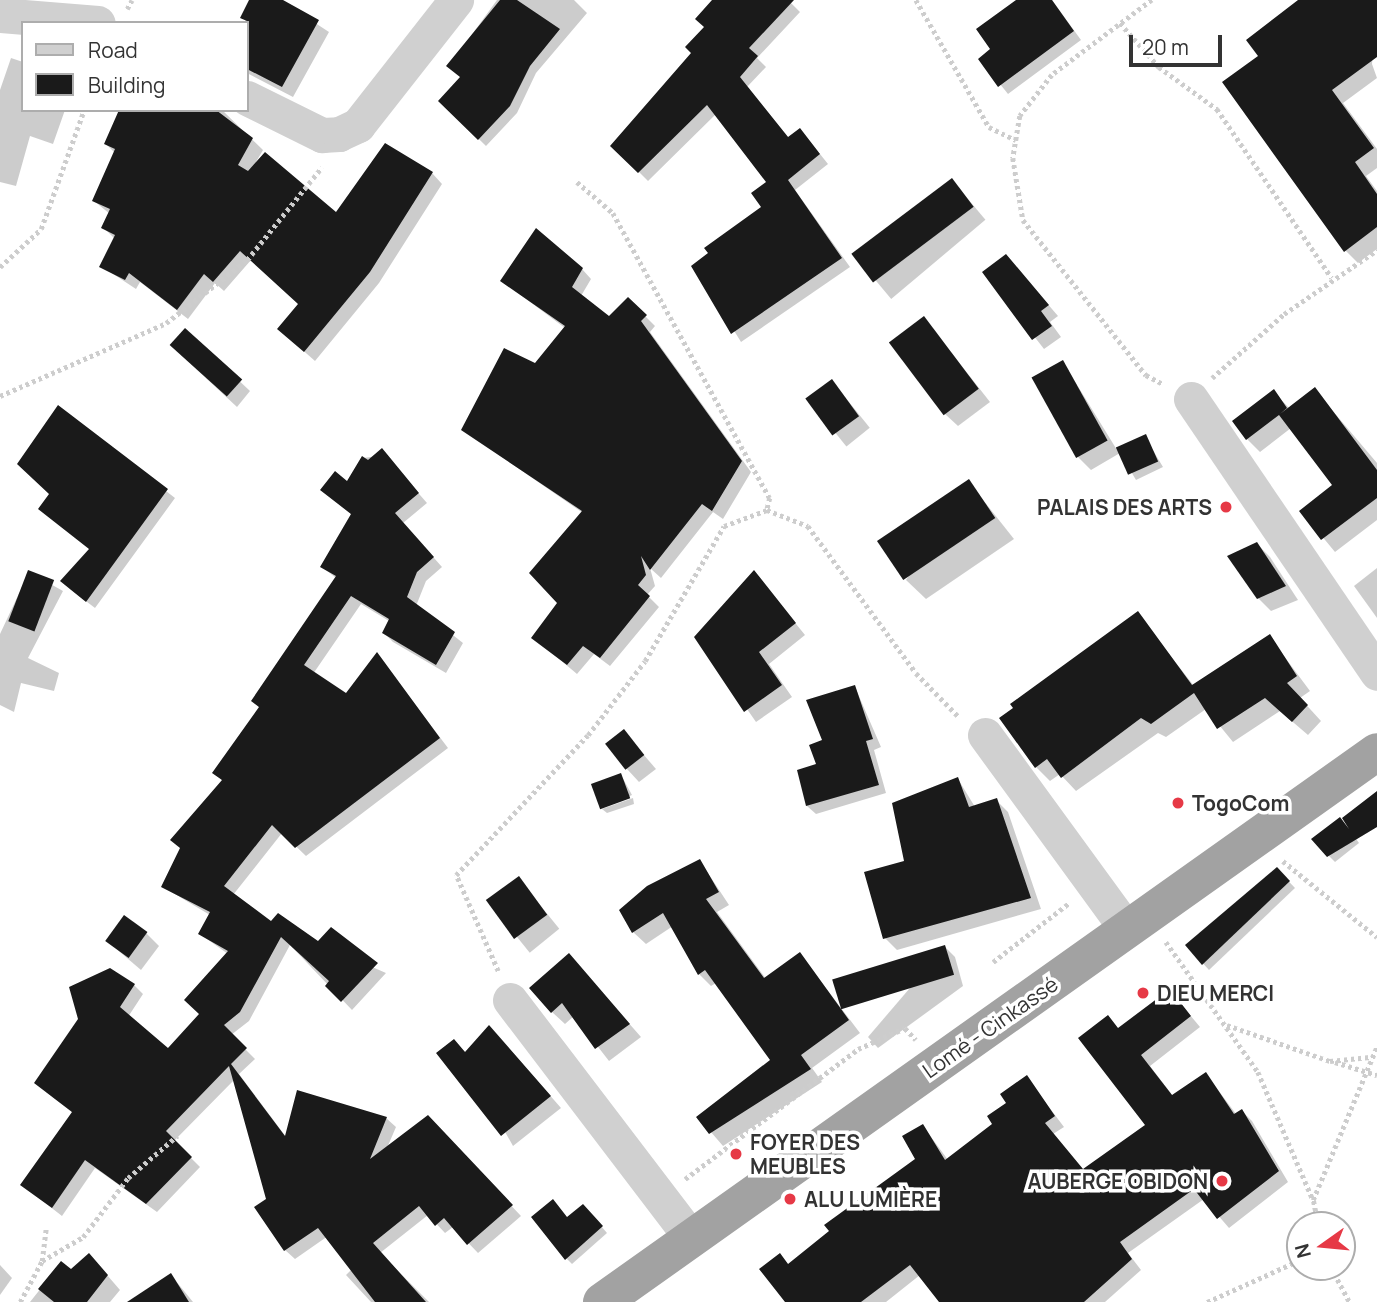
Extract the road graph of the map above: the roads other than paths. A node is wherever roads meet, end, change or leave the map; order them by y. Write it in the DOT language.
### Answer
graph roads {
  1 [pos="456,0"];
  2 [pos="0,15"];
  3 [pos="74,21"];
  4 [pos="248,98"];
  5 [pos="1191,398"];
  6 [pos="1377,673"];
  7 [pos="985,734"];
  8 [pos="1375,758"];
  9 [pos="1136,924"];
  10 [pos="510,1000"];
  11 [pos="692,1239"];
  12 [pos="602,1302"];
  1 -- 4 [label="street"];
  2 -- 3 [label="street"];
  5 -- 6 [label="street"];
  7 -- 9 [label="street"];
  8 -- 9 [label="highway, Lomé - Cinkassé"];
  9 -- 11 [label="highway, Lomé - Cinkassé"];
  10 -- 11 [label="street"];
  11 -- 12 [label="highway, Lomé - Cinkassé"];
}
